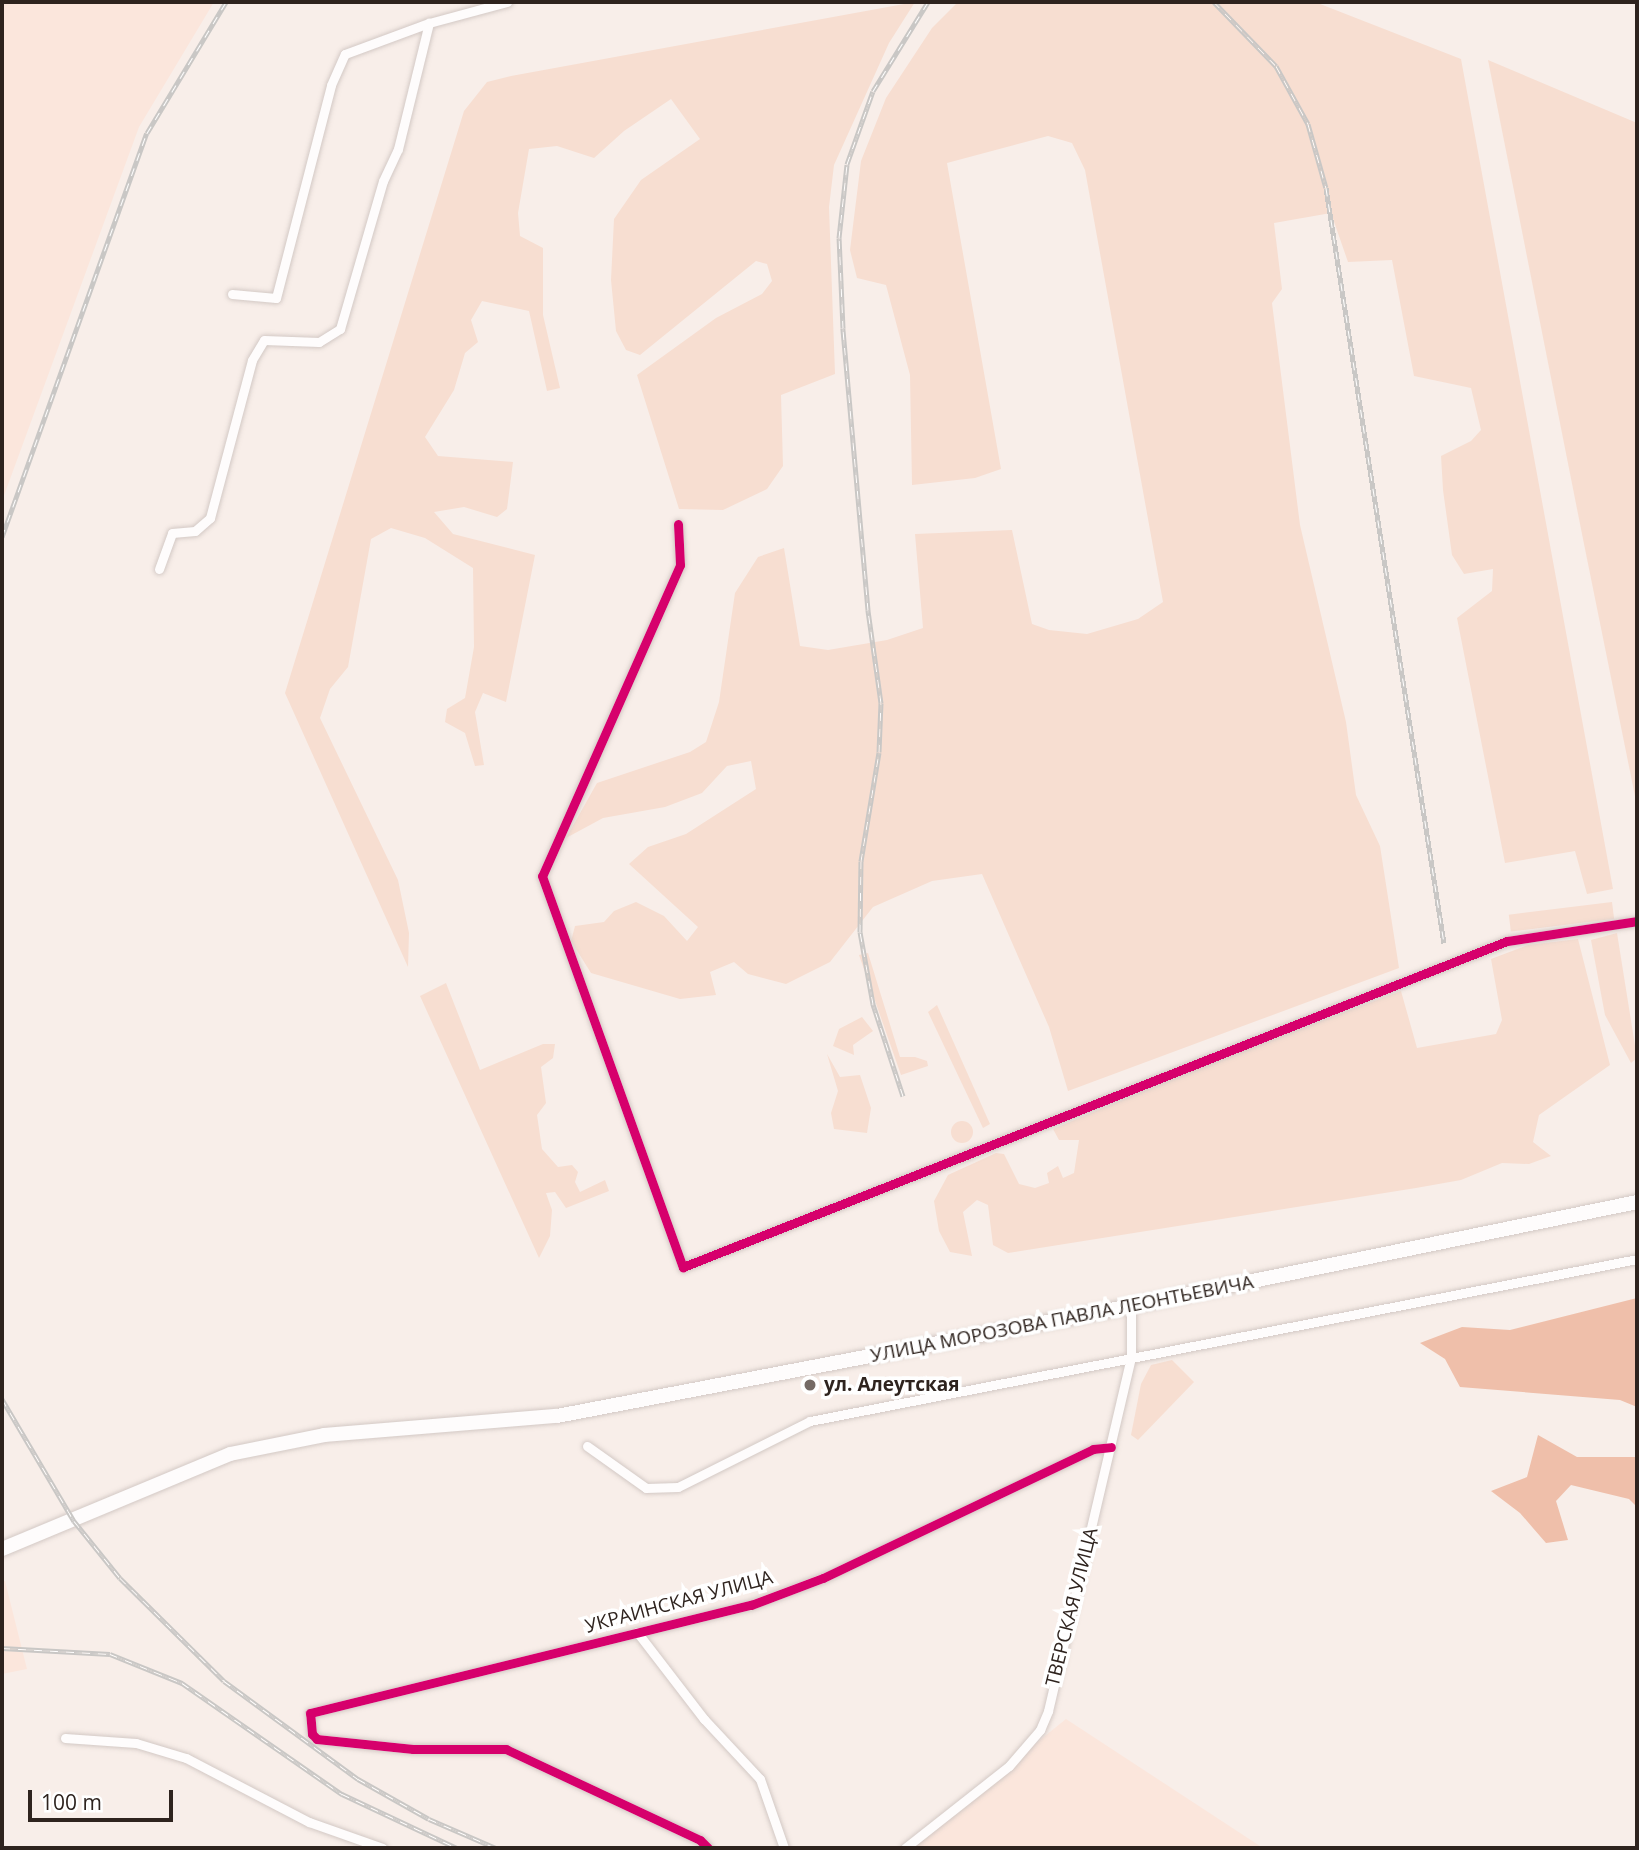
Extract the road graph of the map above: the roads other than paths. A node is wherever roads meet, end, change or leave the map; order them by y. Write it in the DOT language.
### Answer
graph roads {
  1 [pos="507,2"];
  2 [pos="429,23"];
  3 [pos="232,294"];
  4 [pos="678,524"];
  5 [pos="159,569"];
  6 [pos="1637,921"];
  7 [pos="1637,1202"];
  8 [pos="1637,1259"];
  9 [pos="1131,1306"];
  10 [pos="1131,1357"];
  11 [pos="587,1446"];
  12 [pos="1111,1447"];
  13 [pos="2,1549"];
  14 [pos="637,1632"];
  15 [pos="65,1738"];
  16 [pos="383,1848"];
  17 [pos="708,1848"];
  18 [pos="784,1848"];
  19 [pos="905,1848"];
  1 -- 2 [label="street"];
  2 -- 3 [label="street"];
  2 -- 5 [label="street"];
  4 -- 6 [label="street"];
  7 -- 9 [label="main road, УЛИЦА МОРОЗОВА ПАВЛА ЛЕОНТЬЕВИЧА"];
  8 -- 10 [label="street"];
  9 -- 10 [label="street, ТВЕРСКАЯ УЛИЦА"];
  9 -- 13 [label="main road, УЛИЦА МОРОЗОВА ПАВЛА ЛЕОНТЬЕВИЧА"];
  10 -- 11 [label="street"];
  10 -- 12 [label="street, ТВЕРСКАЯ УЛИЦА"];
  12 -- 14 [label="street, УКРАИНСКАЯ УЛИЦА"];
  12 -- 19 [label="street, ТВЕРСКАЯ УЛИЦА"];
  14 -- 17 [label="street, УКРАИНСКАЯ УЛИЦА"];
  14 -- 18 [label="street"];
  15 -- 16 [label="street"];
}
